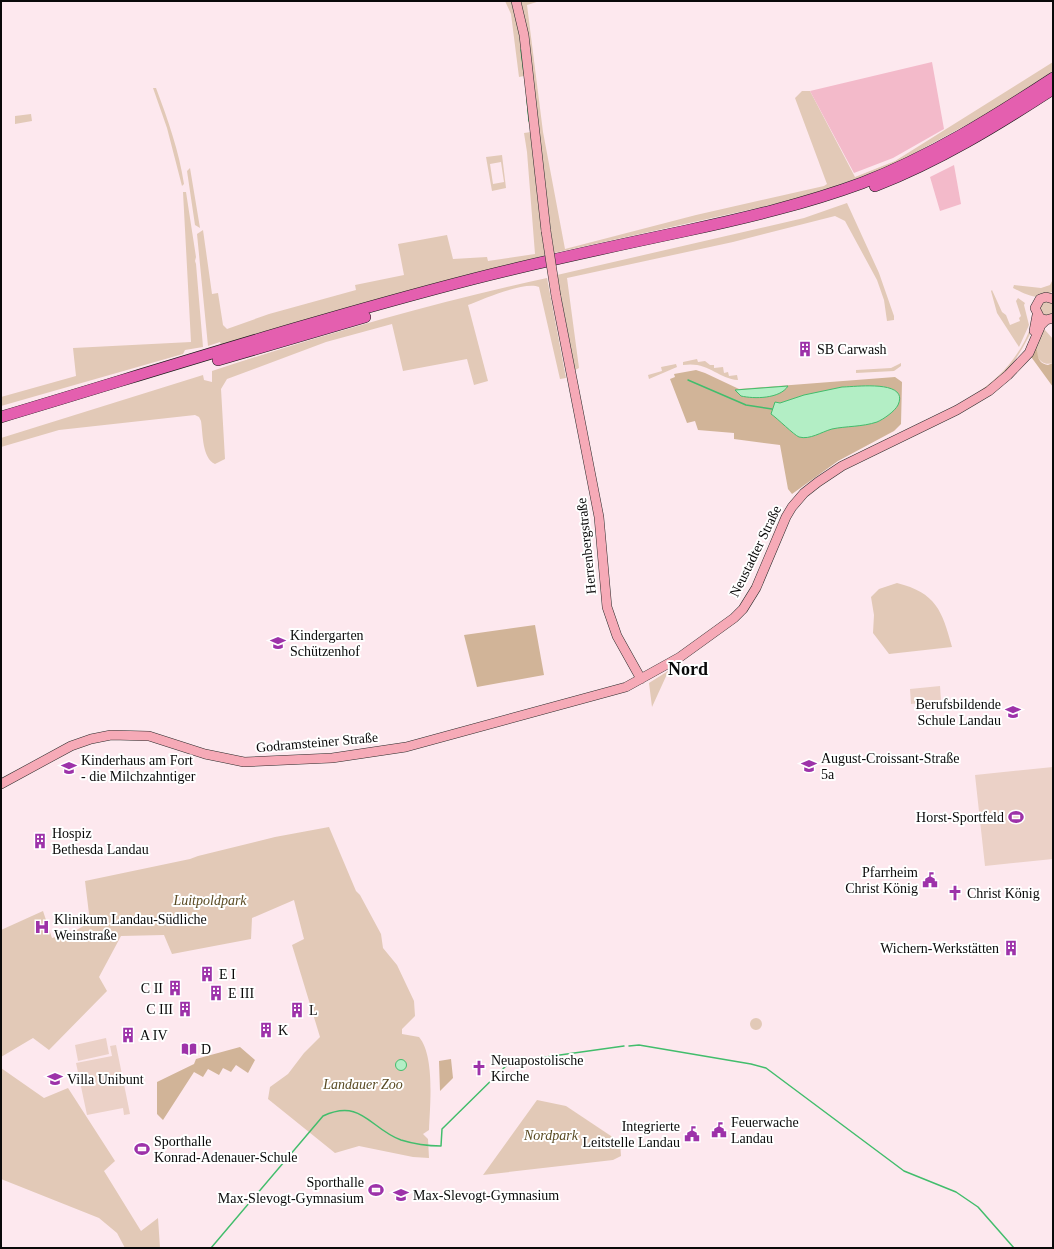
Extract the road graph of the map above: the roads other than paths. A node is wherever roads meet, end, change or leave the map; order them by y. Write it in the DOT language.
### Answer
graph roads {
  1 [pos="516,1"];
  2 [pos="1053,78"];
  3 [pos="1053,89"];
  4 [pos="1052,297"];
  5 [pos="1038,315"];
  6 [pos="1050,320"];
  7 [pos="1018,364"];
  8 [pos="1,417"];
  9 [pos="1,424"];
  10 [pos="641,679"];
  11 [pos="1,784"];
  1 -- 10 [label="main road, Herrenbergstraße, bridge"];
  2 -- 8 [label="highway"];
  3 -- 9 [label="highway"];
  4 -- 5 [label="main road, Neustadter Straße"];
  5 -- 6 [label="main road"];
  5 -- 7 [label="main road, Neustadter Straße"];
  6 -- 7 [label="main road, Neustadter Straße"];
  7 -- 10 [label="main road, Neustadter Straße"];
  10 -- 11 [label="main road, Godramsteiner Straße"];
}
